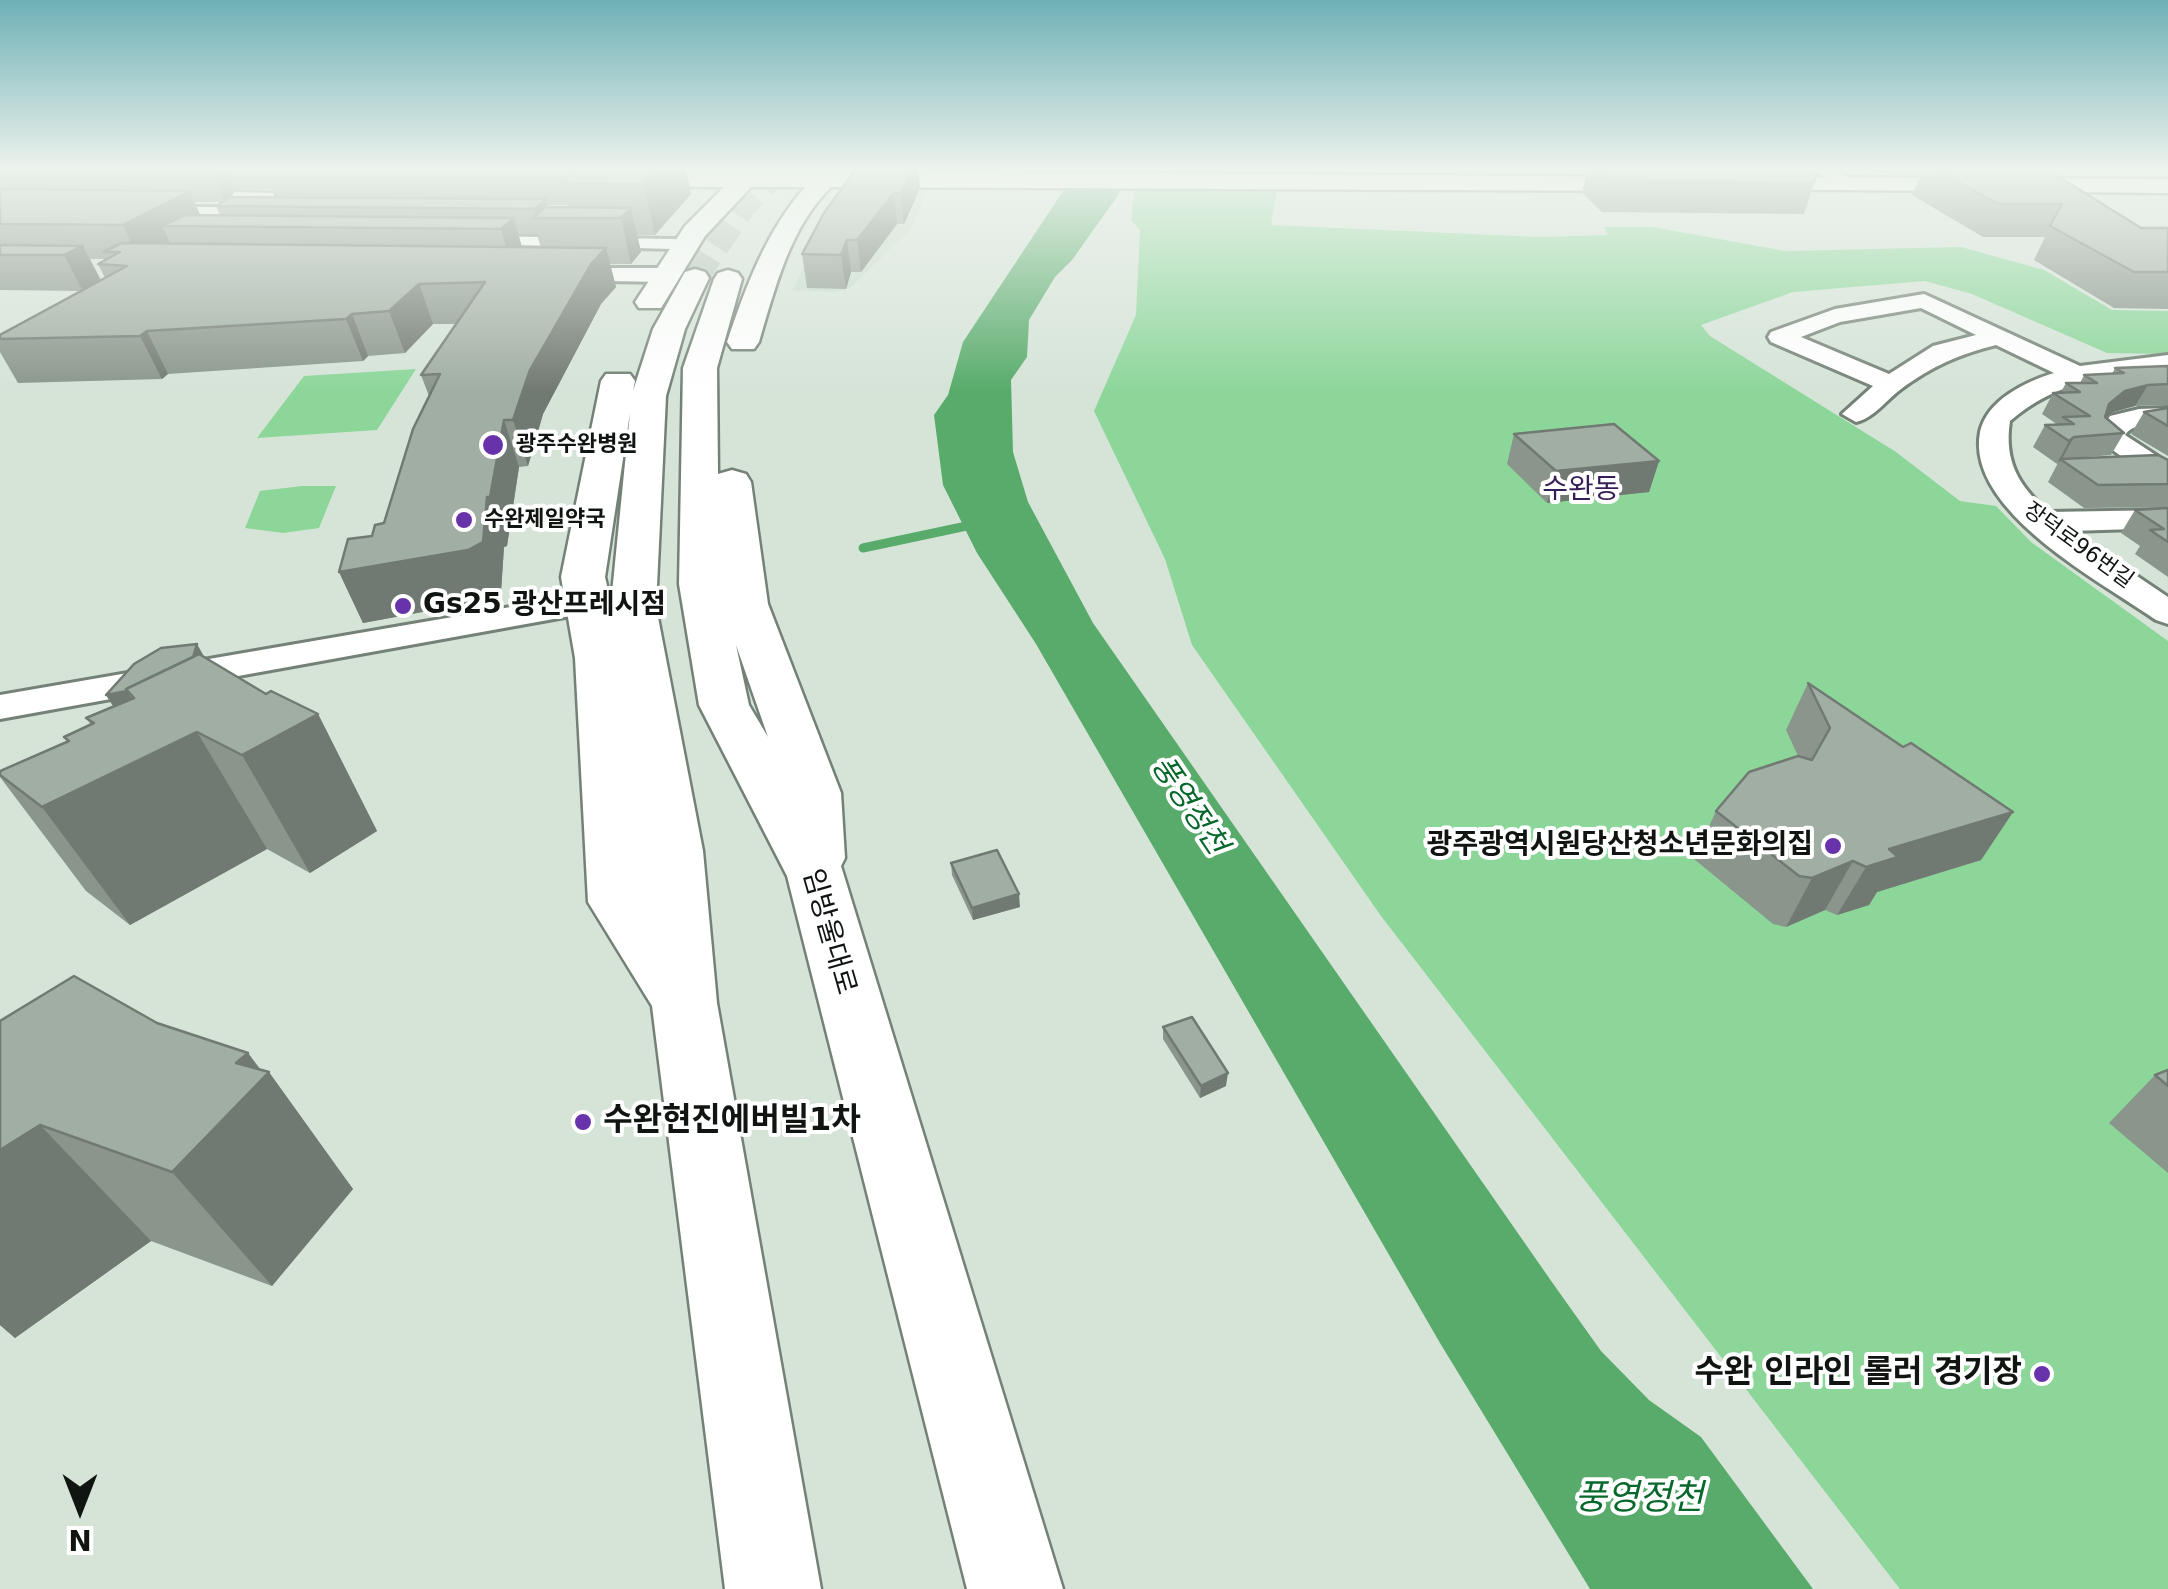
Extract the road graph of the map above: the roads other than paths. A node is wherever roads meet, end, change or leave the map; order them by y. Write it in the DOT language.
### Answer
graph roads {
  1 [pos="545,244"];
  2 [pos="557,244"];
  3 [pos="716,244"];
  4 [pos="762,244"];
  5 [pos="777,244"];
  6 [pos="707,260"];
  7 [pos="2002,336"];
  8 [pos="2168,363"];
  9 [pos="2075,373"];
  10 [pos="1891,384"];
  11 [pos="1856,414"];
  12 [pos="2168,416"];
  13 [pos="2111,467"];
  14 [pos="2162,469"];
  15 [pos="2168,519"];
  16 [pos="2040,522"];
  17 [pos="586,604"];
  18 [pos="2168,613"];
  19 [pos="0,707"];
  20 [pos="684,1003"];
  21 [pos="773,1589"];
  22 [pos="1014,1589"];
  1 -- 6 [label="street"];
  2 -- 6 [label="street"];
  3 -- 6 [label="main road"];
  4 -- 6 [label="main road"];
  5 -- 6 [label="main road"];
  6 -- 17 [label="main road"];
  6 -- 20 [label="main road"];
  6 -- 22 [label="main road, 임방울대로"];
  7 -- 9 [label="street"];
  7 -- 10 [label="street"];
  7 -- 10 [label="street"];
  8 -- 9 [label="street, 장덕로96번길"];
  9 -- 16 [label="street, 장덕로96번길"];
  10 -- 11 [label="street"];
  12 -- 14 [label="street"];
  13 -- 14 [label="street"];
  15 -- 16 [label="street"];
  16 -- 18 [label="street, 장덕로96번길"];
  17 -- 19 [label="street"];
  17 -- 20 [label="main road"];
  20 -- 21 [label="main road"];
}
